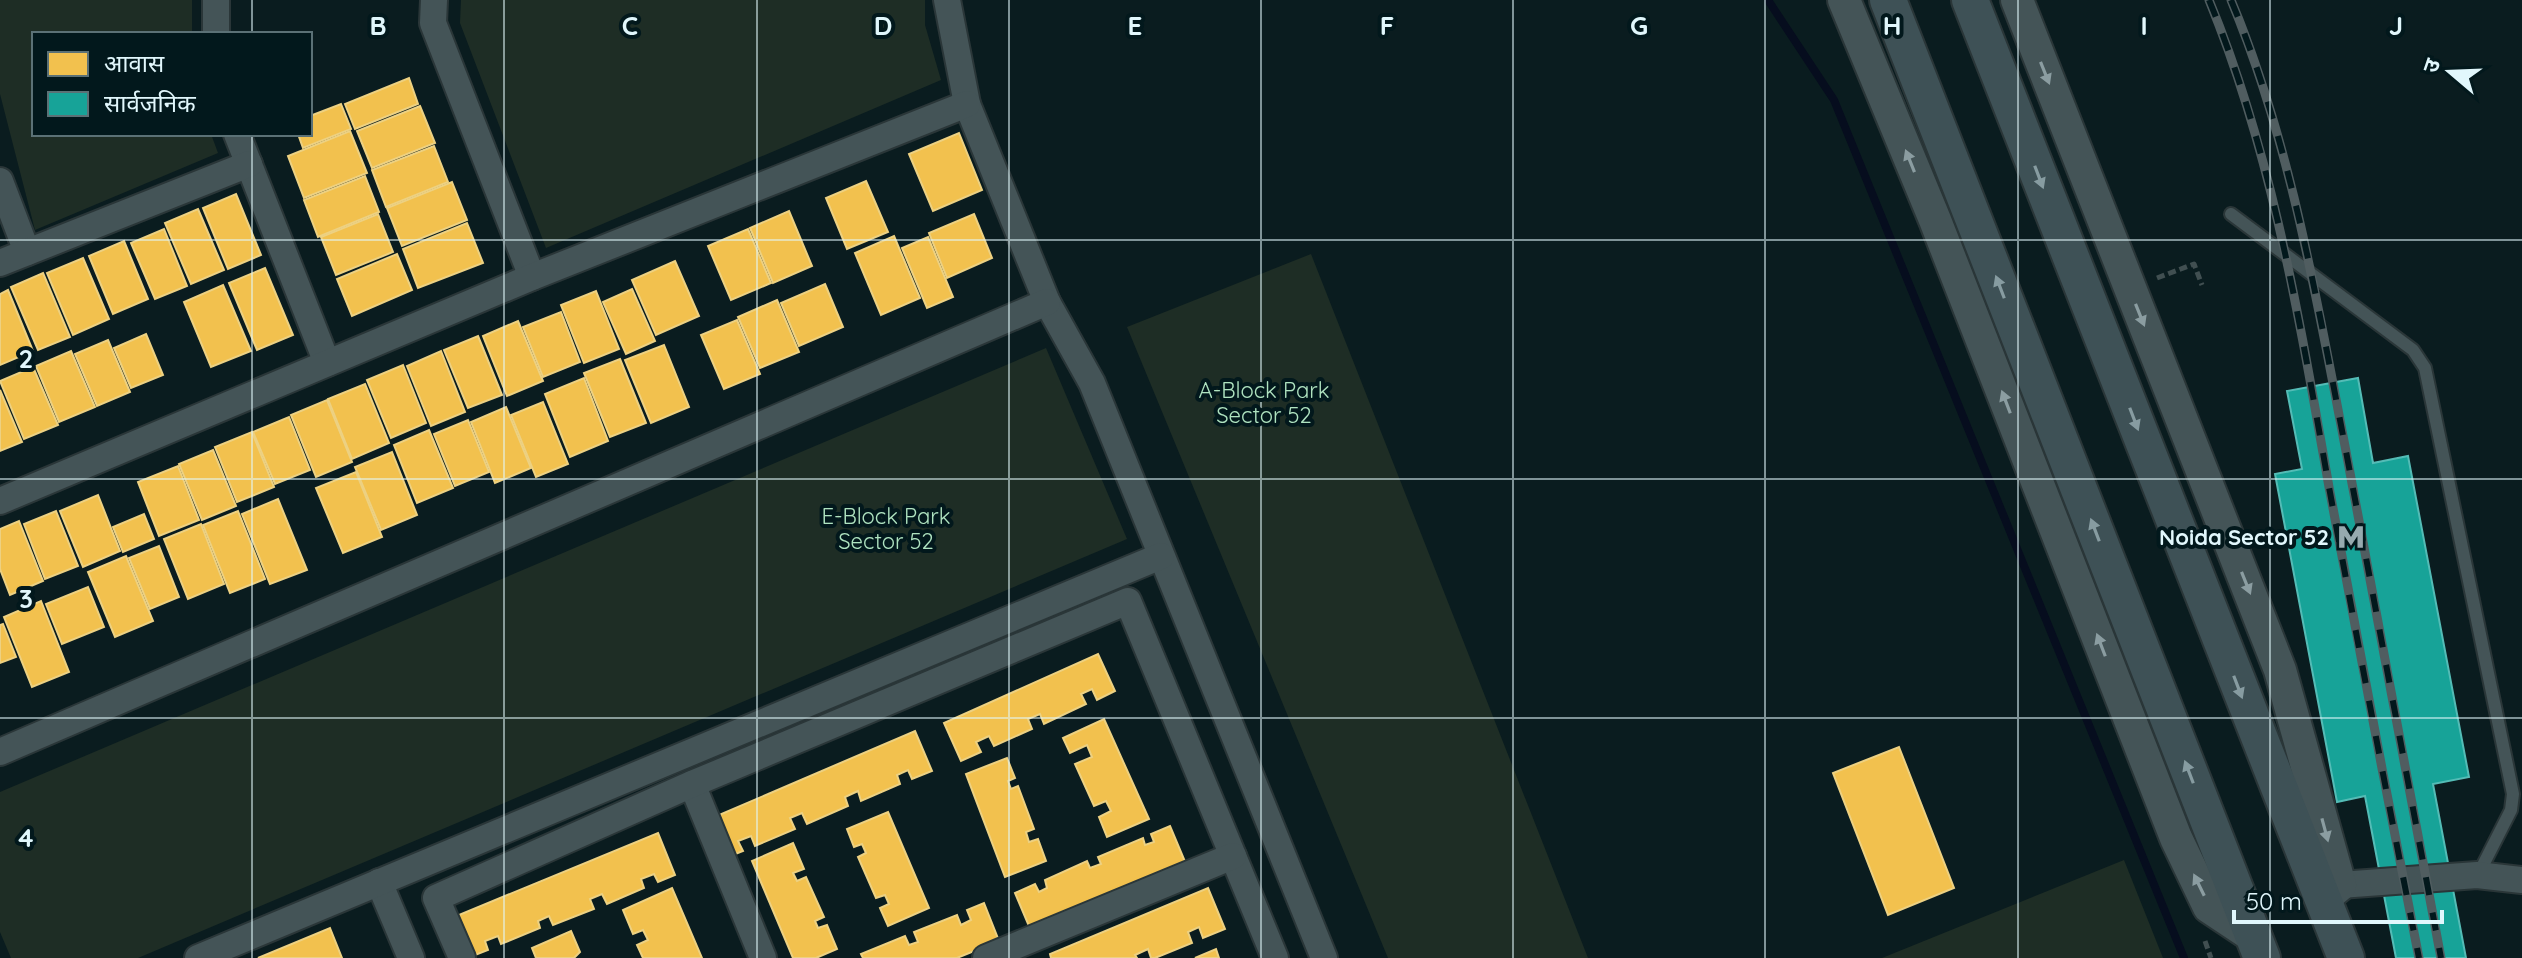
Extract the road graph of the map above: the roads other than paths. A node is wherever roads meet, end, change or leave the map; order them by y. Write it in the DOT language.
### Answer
graph roads {
  1 [pos="216,0"];
  2 [pos="434,0"];
  3 [pos="947,0"];
  4 [pos="1844,0"];
  5 [pos="1888,0"];
  6 [pos="1970,0"];
  7 [pos="2017,0"];
  8 [pos="216,32"];
  9 [pos="967,104"];
  10 [pos="238,136"];
  11 [pos="249,164"];
  12 [pos="0,181"];
  13 [pos="2231,214"];
  14 [pos="27,252"];
  15 [pos="0,263"];
  16 [pos="532,277"];
  17 [pos="1047,302"];
  18 [pos="327,363"];
  19 [pos="0,501"];
  20 [pos="1161,556"];
  21 [pos="0,752"];
  22 [pos="692,784"];
  23 [pos="1233,856"];
  24 [pos="2477,875"];
  25 [pos="2522,880"];
  26 [pos="379,882"];
  27 [pos="2331,892"];
  28 [pos="2258,948"];
  29 [pos="198,958"];
  30 [pos="411,958"];
  31 [pos="462,958"];
  32 [pos="763,958"];
  33 [pos="986,958"];
  34 [pos="1275,958"];
  35 [pos="1324,958"];
  36 [pos="2346,958"];
  1 -- 8 [label="street"];
  2 -- 16 [label="street"];
  3 -- 9 [label="street"];
  28 -- 4 [label="street, one-way"];
  28 -- 5 [label="main road, one-way"];
  6 -- 27 [label="main road, one-way"];
  7 -- 27 [label="street, one-way"];
  9 -- 16 [label="street"];
  9 -- 17 [label="street"];
  10 -- 11 [label="street"];
  11 -- 14 [label="street"];
  11 -- 18 [label="street"];
  12 -- 14 [label="street"];
  13 -- 24 [label="lane"];
  14 -- 15 [label="street"];
  16 -- 18 [label="street"];
  17 -- 20 [label="street"];
  17 -- 21 [label="street"];
  18 -- 19 [label="street"];
  20 -- 26 [label="street"];
  20 -- 35 [label="street"];
  22 -- 23 [label="street"];
  22 -- 31 [label="street"];
  22 -- 32 [label="street"];
  23 -- 33 [label="street"];
  23 -- 34 [label="street"];
  24 -- 25 [label="street"];
  24 -- 27 [label="street"];
  26 -- 29 [label="street"];
  26 -- 30 [label="street"];
  27 -- 36 [label="main road"];
}
